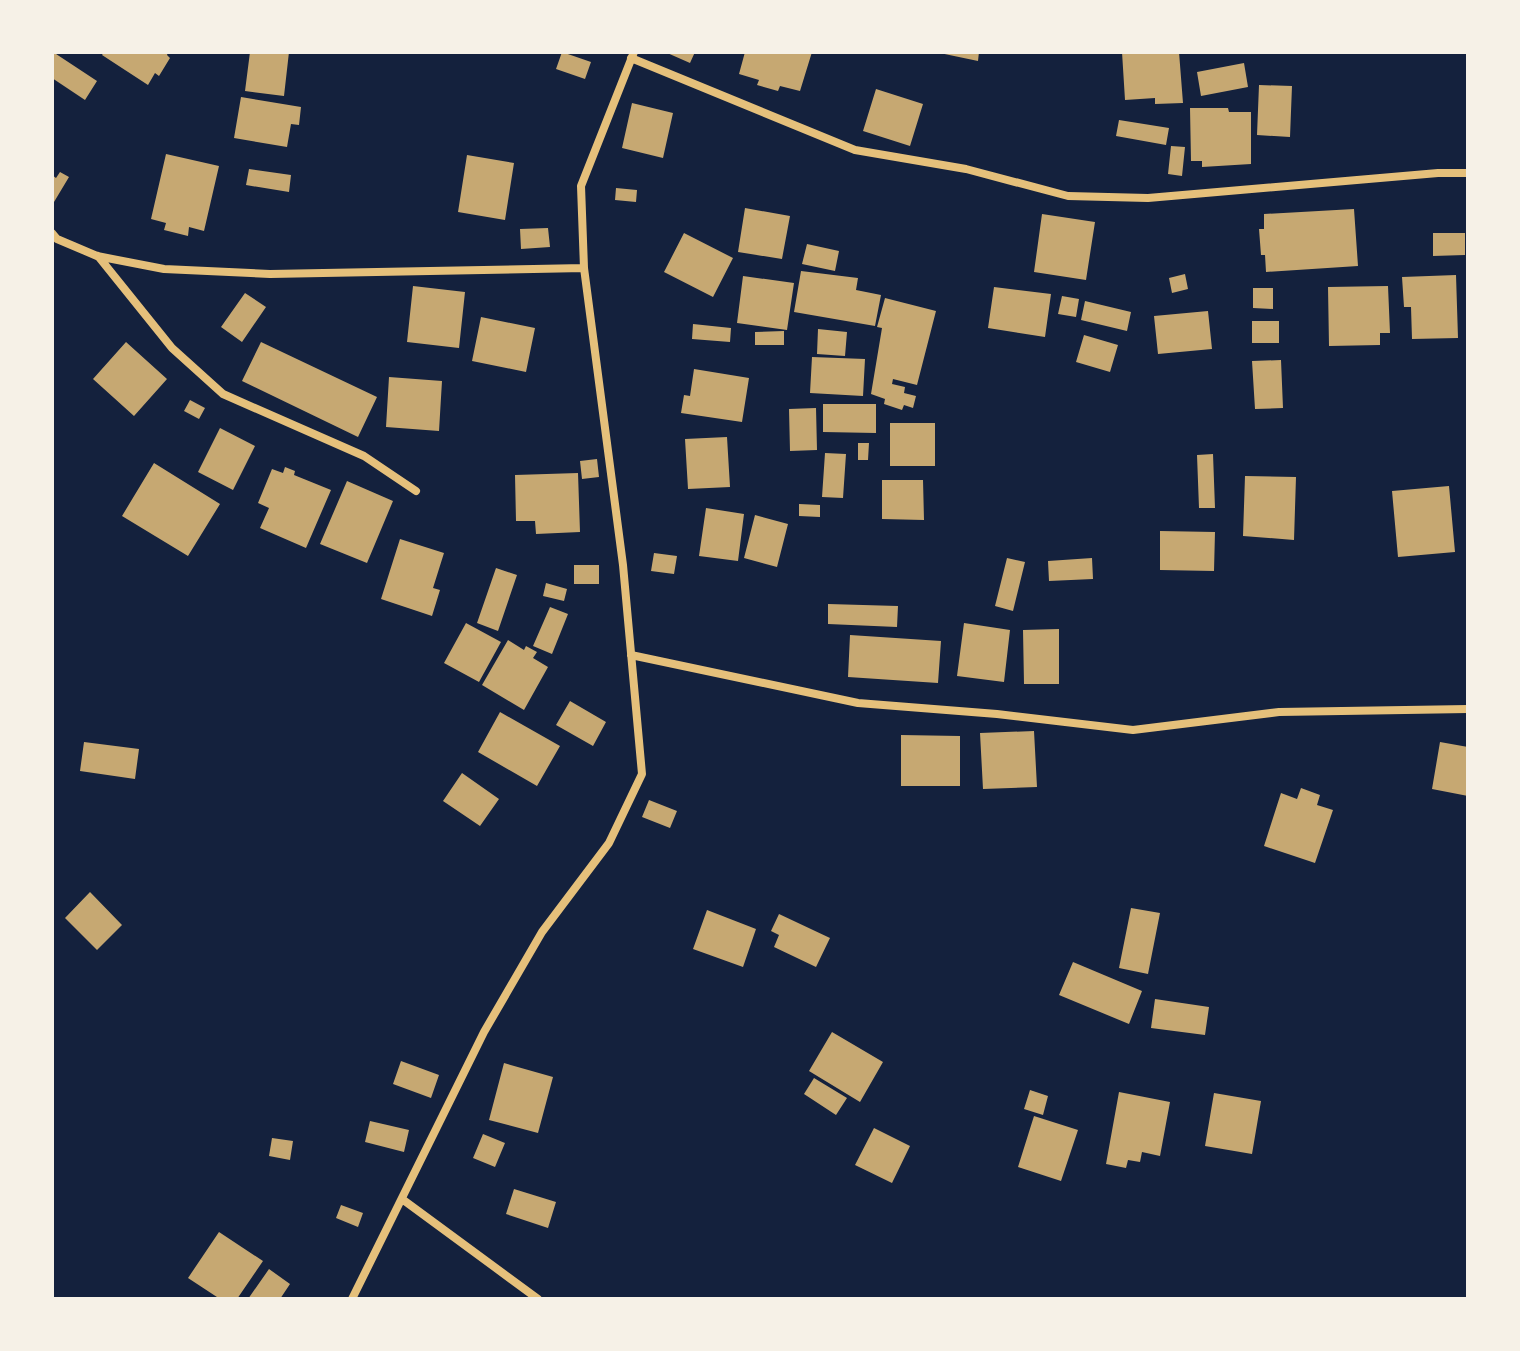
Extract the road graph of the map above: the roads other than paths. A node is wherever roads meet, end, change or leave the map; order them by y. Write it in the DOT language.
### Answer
graph roads {
  1 [pos="632,55"];
  2 [pos="1468,173"];
  3 [pos="52,233"];
  4 [pos="97,256"];
  5 [pos="584,268"];
  6 [pos="416,491"];
  7 [pos="631,655"];
  8 [pos="1468,709"];
  9 [pos="402,1199"];
  10 [pos="352,1299"];
  11 [pos="538,1299"];
  1 -- 2 [label="street"];
  1 -- 5 [label="street"];
  3 -- 4 [label="street"];
  4 -- 5 [label="street"];
  4 -- 6 [label="street"];
  5 -- 7 [label="street"];
  7 -- 8 [label="street"];
  7 -- 9 [label="street"];
  9 -- 10 [label="street"];
  9 -- 11 [label="street"];
}
